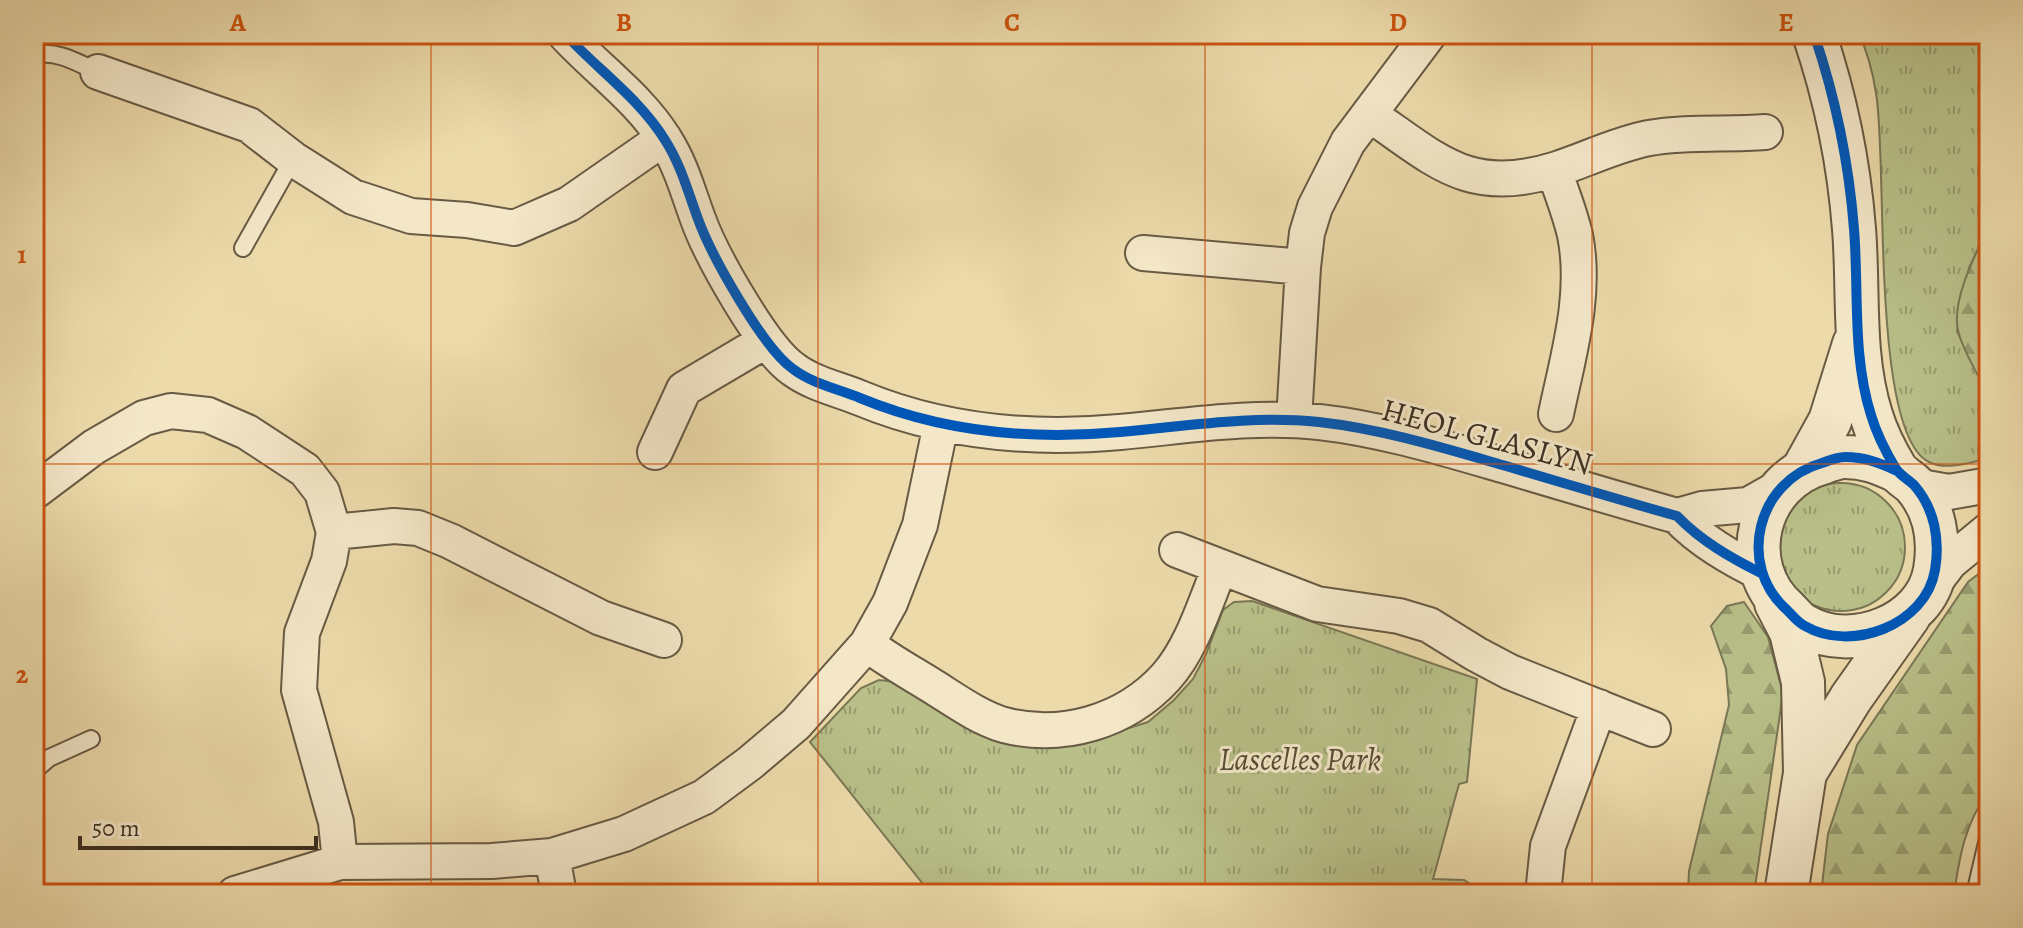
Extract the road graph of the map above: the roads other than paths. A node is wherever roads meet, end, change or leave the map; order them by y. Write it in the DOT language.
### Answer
graph roads {
  1 [pos="565,34"];
  2 [pos="1814,34"];
  3 [pos="1424,35"];
  4 [pos="34,56"];
  5 [pos="98,72"];
  6 [pos="1369,114"];
  7 [pos="1765,132"];
  8 [pos="664,138"];
  9 [pos="293,159"];
  10 [pos="1554,170"];
  11 [pos="243,248"];
  12 [pos="1143,253"];
  13 [pos="1303,267"];
  14 [pos="1857,336"];
  15 [pos="765,341"];
  16 [pos="1556,414"];
  17 [pos="1294,420"];
  18 [pos="941,424"];
  19 [pos="655,452"];
  20 [pos="1792,478"];
  21 [pos="1906,478"];
  22 [pos="1989,485"];
  23 [pos="34,492"];
  24 [pos="1677,516"];
  25 [pos="1989,530"];
  26 [pos="334,532"];
  27 [pos="1177,550"];
  28 [pos="1220,567"];
  29 [pos="1767,586"];
  30 [pos="1919,602"];
  31 [pos="664,640"];
  32 [pos="867,644"];
  33 [pos="1599,707"];
  34 [pos="1653,729"];
  35 [pos="91,739"];
  36 [pos="34,771"];
  37 [pos="1805,773"];
  38 [pos="1989,834"];
  39 [pos="552,856"];
  40 [pos="340,862"];
  41 [pos="235,894"];
  42 [pos="559,894"];
  43 [pos="1543,894"];
  44 [pos="1786,894"];
  45 [pos="1975,894"];
  1 -- 8 [label="street, HEOL GLASLYN"];
  2 -- 14 [label="street"];
  3 -- 6 [label="street"];
  4 -- 5 [label="lane"];
  5 -- 9 [label="street"];
  6 -- 10 [label="street"];
  6 -- 13 [label="street"];
  7 -- 10 [label="street"];
  8 -- 9 [label="street"];
  8 -- 15 [label="street, HEOL GLASLYN"];
  9 -- 11 [label="lane"];
  10 -- 16 [label="street"];
  12 -- 13 [label="street"];
  13 -- 17 [label="street"];
  14 -- 20 [label="street"];
  14 -- 21 [label="street"];
  15 -- 18 [label="street, HEOL GLASLYN"];
  15 -- 19 [label="street"];
  17 -- 18 [label="street, HEOL GLASLYN"];
  17 -- 24 [label="street, HEOL GLASLYN"];
  18 -- 32 [label="street"];
  20 -- 21 [label="street"];
  20 -- 24 [label="street, HEOL GLASLYN"];
  20 -- 29 [label="street"];
  21 -- 22 [label="street"];
  21 -- 30 [label="street"];
  23 -- 26 [label="street"];
  24 -- 29 [label="street, HEOL GLASLYN"];
  25 -- 30 [label="street"];
  26 -- 31 [label="street"];
  26 -- 40 [label="street"];
  27 -- 28 [label="street"];
  28 -- 32 [label="street"];
  28 -- 33 [label="street"];
  29 -- 30 [label="street"];
  29 -- 37 [label="street"];
  30 -- 37 [label="street"];
  32 -- 39 [label="street"];
  33 -- 34 [label="street"];
  33 -- 43 [label="street"];
  35 -- 36 [label="lane"];
  37 -- 44 [label="street"];
  38 -- 45 [label="lane"];
  39 -- 40 [label="street"];
  39 -- 42 [label="street"];
  40 -- 41 [label="street"];
}
